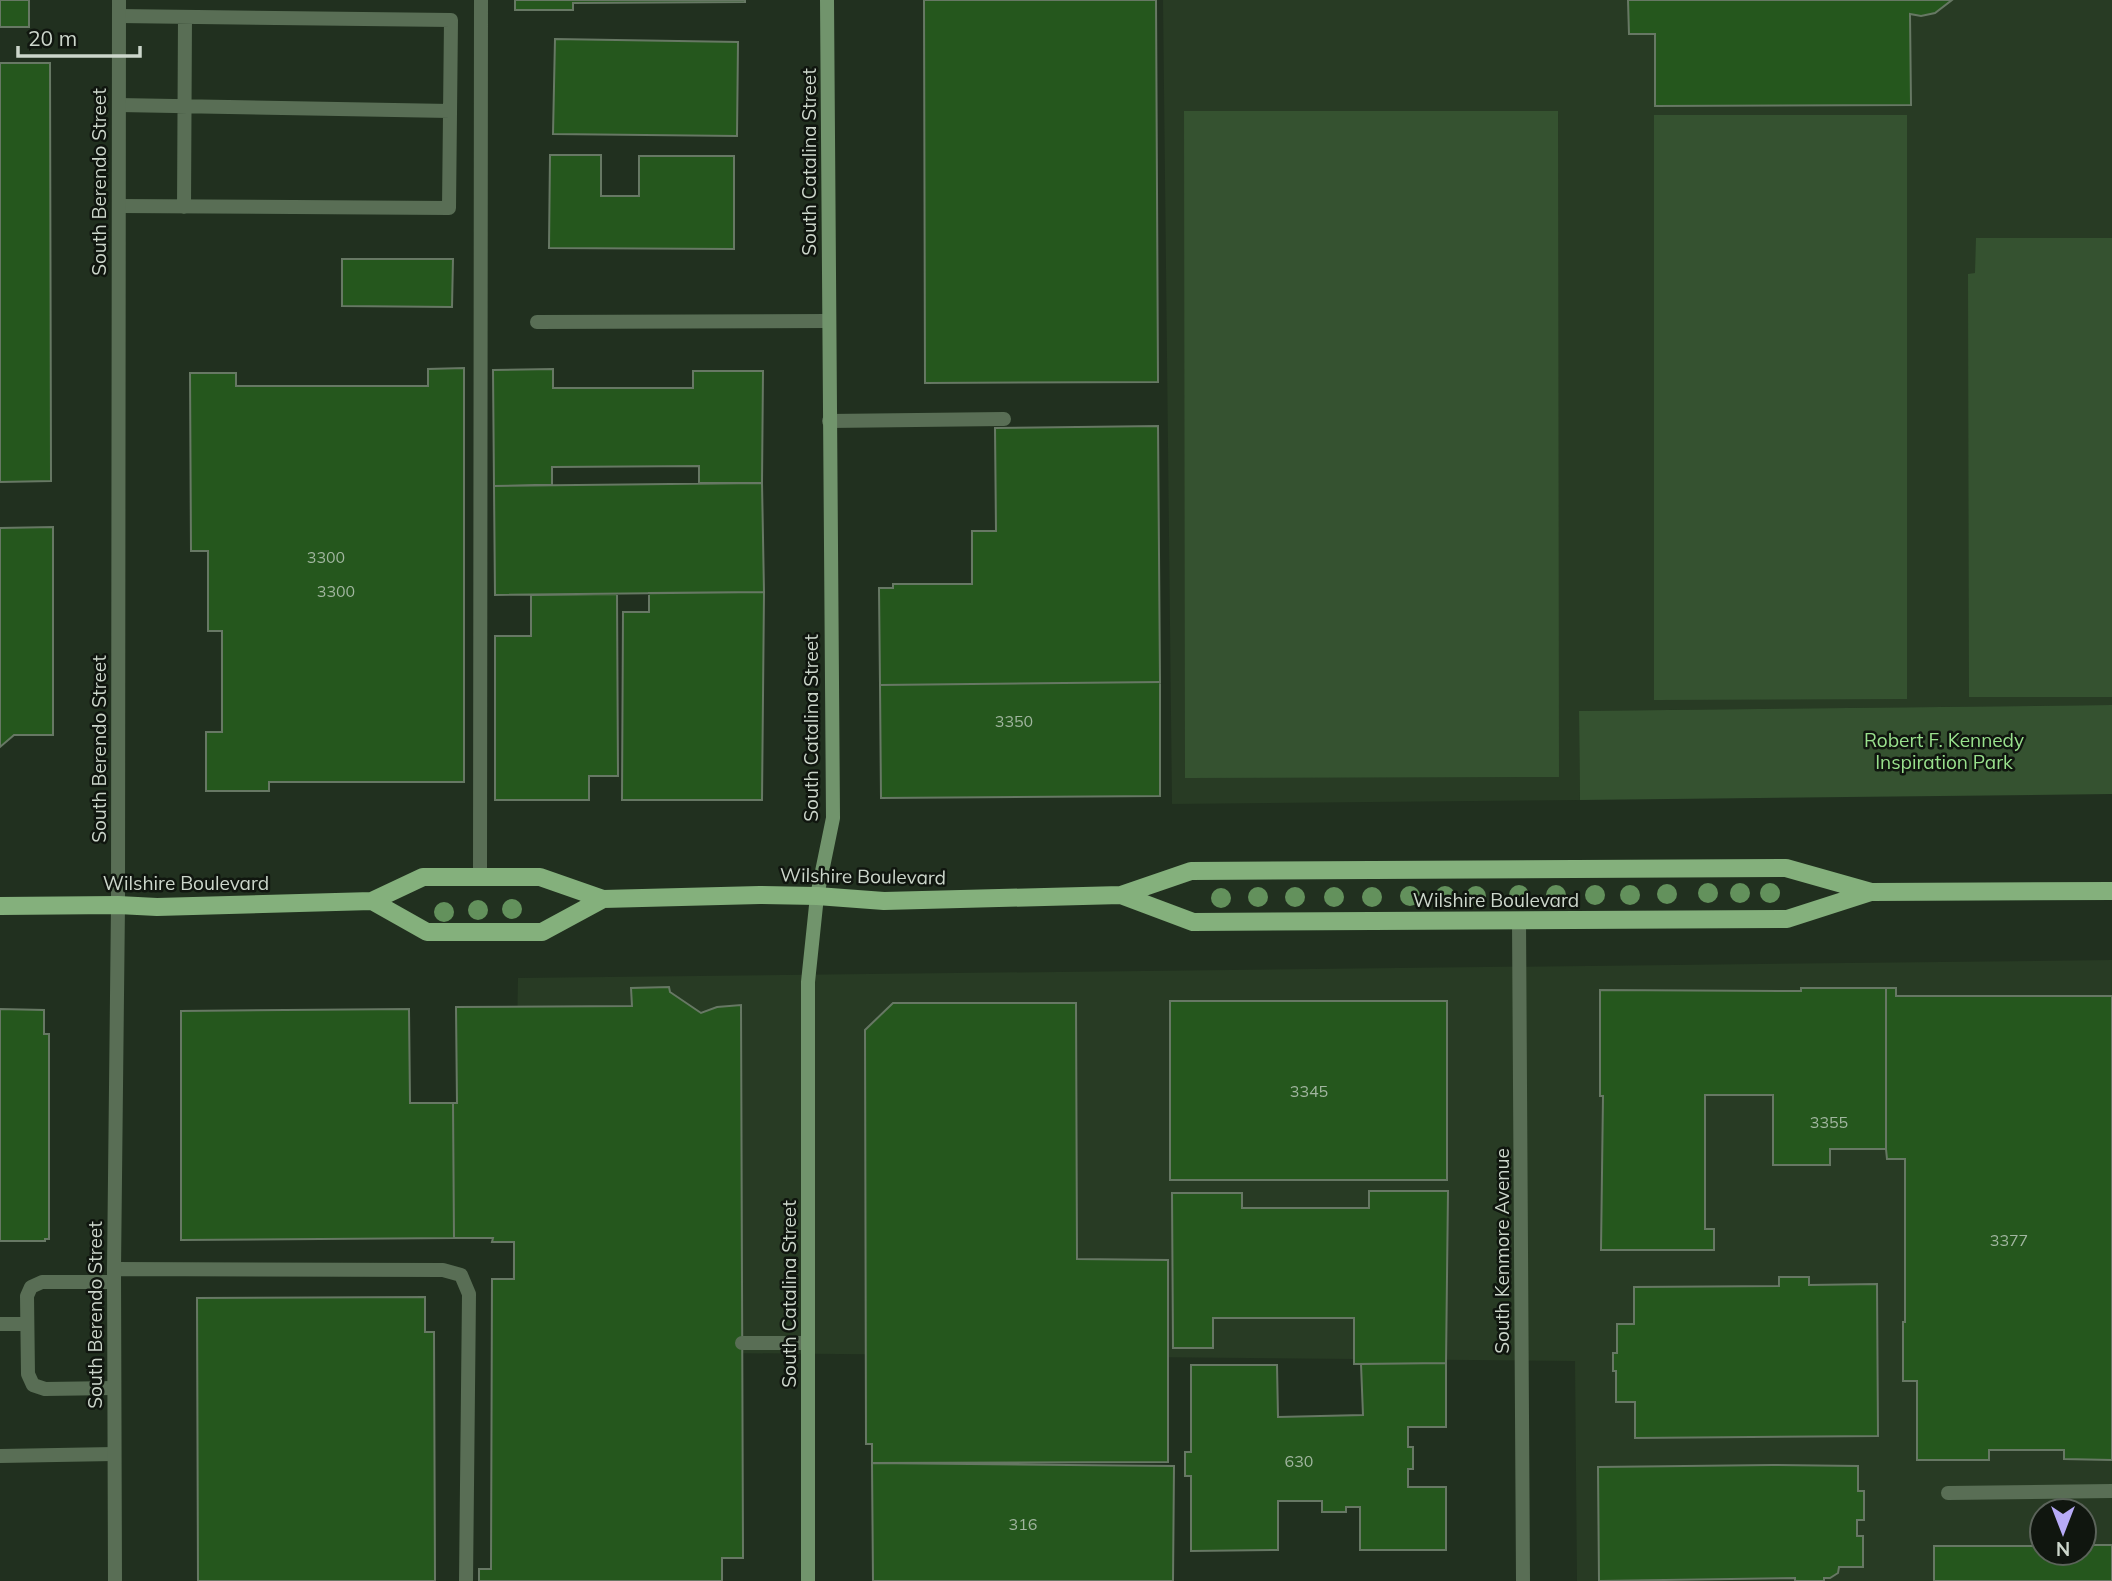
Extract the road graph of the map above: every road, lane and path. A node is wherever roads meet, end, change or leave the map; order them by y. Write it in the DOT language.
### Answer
graph roads {
  1 [pos="119,0"];
  2 [pos="481,0"];
  3 [pos="827,0"];
  4 [pos="119,16"];
  5 [pos="185,17"];
  6 [pos="119,104"];
  7 [pos="184,106"];
  8 [pos="450,111"];
  9 [pos="119,206"];
  10 [pos="184,207"];
  11 [pos="828,321"];
  12 [pos="537,322"];
  13 [pos="1004,419"];
  14 [pos="829,421"];
  15 [pos="480,877"];
  16 [pos="2112,891"];
  17 [pos="1871,892"];
  18 [pos="1121,895"];
  19 [pos="817,896"];
  20 [pos="603,899"];
  21 [pos="372,901"];
  22 [pos="118,905"];
  23 [pos="0,906"];
  24 [pos="1519,920"];
  25 [pos="114,1275"];
  26 [pos="0,1324"];
  27 [pos="27,1324"];
  28 [pos="742,1343"];
  29 [pos="808,1343"];
  30 [pos="114,1388"];
  31 [pos="114,1454"];
  32 [pos="0,1456"];
  33 [pos="2112,1491"];
  34 [pos="1948,1493"];
  35 [pos="115,1581"];
  36 [pos="466,1581"];
  37 [pos="808,1581"];
  38 [pos="1523,1581"];
  1 -- 4 [label="street, South Berendo Street"];
  2 -- 15 [label="street"];
  3 -- 11 [label="street, South Catalina Street"];
  4 -- 5 [label="street"];
  4 -- 6 [label="street, South Berendo Street"];
  5 -- 7 [label="street"];
  5 -- 8 [label="street"];
  6 -- 7 [label="street"];
  6 -- 9 [label="street, South Berendo Street"];
  7 -- 8 [label="street"];
  7 -- 10 [label="street"];
  8 -- 10 [label="street"];
  9 -- 10 [label="street"];
  9 -- 22 [label="street, South Berendo Street"];
  11 -- 12 [label="street"];
  11 -- 14 [label="street, South Catalina Street"];
  13 -- 14 [label="street"];
  14 -- 19 [label="street, South Catalina Street"];
  15 -- 20 [label="main road, Wilshire Boulevard"];
  15 -- 21 [label="main road, Wilshire Boulevard"];
  16 -- 17 [label="main road, Wilshire Boulevard"];
  17 -- 18 [label="main road, Wilshire Boulevard"];
  17 -- 24 [label="main road, Wilshire Boulevard"];
  18 -- 19 [label="main road, Wilshire Boulevard"];
  18 -- 24 [label="main road, Wilshire Boulevard"];
  19 -- 20 [label="main road, Wilshire Boulevard"];
  19 -- 29 [label="street, South Catalina Street"];
  20 -- 21 [label="main road, Wilshire Boulevard"];
  21 -- 22 [label="main road, Wilshire Boulevard"];
  22 -- 23 [label="main road, Wilshire Boulevard"];
  22 -- 25 [label="street, South Berendo Street"];
  24 -- 38 [label="street, South Kenmore Avenue"];
  25 -- 27 [label="street"];
  25 -- 30 [label="street, South Berendo Street"];
  25 -- 36 [label="street"];
  26 -- 27 [label="street"];
  27 -- 30 [label="street"];
  28 -- 29 [label="street"];
  29 -- 37 [label="street, South Catalina Street"];
  30 -- 31 [label="street, South Berendo Street"];
  31 -- 32 [label="street"];
  31 -- 35 [label="street, South Berendo Street"];
  33 -- 34 [label="street"];
}
